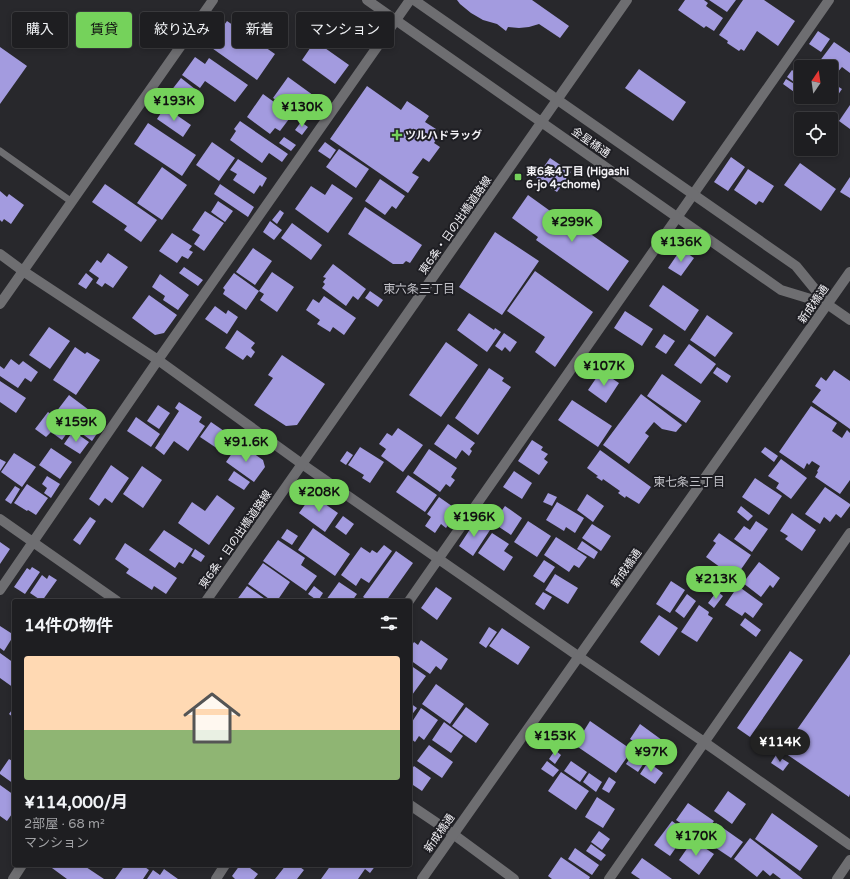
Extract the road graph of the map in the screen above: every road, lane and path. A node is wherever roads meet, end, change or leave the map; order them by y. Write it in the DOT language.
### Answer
graph roads {
  1 [pos="213,0"];
  2 [pos="367,0"];
  3 [pos="410,0"];
  4 [pos="414,0"];
  5 [pos="627,0"];
  6 [pos="829,0"];
  7 [pos="396,20"];
  8 [pos="557,100"];
  9 [pos="542,122"];
  10 [pos="0,150"];
  11 [pos="692,194"];
  12 [pos="72,202"];
  13 [pos="677,217"];
  14 [pos="0,254"];
  15 [pos="23,271"];
  16 [pos="850,272"];
  17 [pos="0,304"];
  18 [pos="827,304"];
  19 [pos="850,320"];
  20 [pos="158,360"];
  21 [pos="302,464"];
  22 [pos="0,519"];
  23 [pos="850,533"];
  24 [pos="33,542"];
  25 [pos="438,558"];
  26 [pos="0,590"];
  27 [pos="114,599"];
  28 [pos="207,599"];
  29 [pos="410,599"];
  30 [pos="578,656"];
  31 [pos="704,742"];
  32 [pos="412,806"];
  33 [pos="453,834"];
  34 [pos="850,844"];
  35 [pos="850,860"];
  36 [pos="21,867"];
  37 [pos="225,867"];
  38 [pos="13,879"];
  39 [pos="216,879"];
  40 [pos="422,879"];
  41 [pos="514,879"];
  42 [pos="609,879"];
  43 [pos="837,879"];
  1 -- 12 [label="street"];
  2 -- 7 [label="street, 金星橋通"];
  3 -- 7 [label="street"];
  4 -- 8 [label="street, 金星橋通"];
  5 -- 8 [label="street, 東6条・日の出橋道路線"];
  6 -- 11 [label="street"];
  7 -- 9 [label="street, 金星橋通"];
  7 -- 20 [label="street"];
  8 -- 9 [label="street, 東6条・日の出橋道路線"];
  8 -- 11 [label="street, 金星橋通"];
  9 -- 13 [label="street, 金星橋通"];
  9 -- 21 [label="street, 東6条・日の出橋道路線"];
  10 -- 12 [label="lane"];
  11 -- 13 [label="street"];
  11 -- 18 [label="street, 金星橋通"];
  12 -- 15 [label="street"];
  13 -- 18 [label="street, 金星橋通"];
  13 -- 25 [label="street"];
  14 -- 15 [label="street"];
  15 -- 17 [label="street"];
  15 -- 20 [label="street"];
  16 -- 18 [label="street, 新成橋通"];
  18 -- 19 [label="street, 金星橋通"];
  18 -- 30 [label="street, 新成橋通"];
  20 -- 21 [label="street"];
  20 -- 24 [label="street"];
  21 -- 25 [label="street"];
  21 -- 28 [label="street, 東6条・日の出橋道路線"];
  22 -- 24 [label="street"];
  23 -- 31 [label="street"];
  24 -- 26 [label="street"];
  24 -- 27 [label="street"];
  25 -- 29 [label="street"];
  25 -- 30 [label="street"];
  30 -- 31 [label="street"];
  30 -- 33 [label="street, 新成橋通"];
  31 -- 34 [label="street"];
  31 -- 42 [label="street"];
  32 -- 33 [label="street"];
  33 -- 40 [label="street, 新成橋通"];
  33 -- 41 [label="street"];
  35 -- 43 [label="street"];
  36 -- 38 [label="street"];
  37 -- 39 [label="street"];
}
